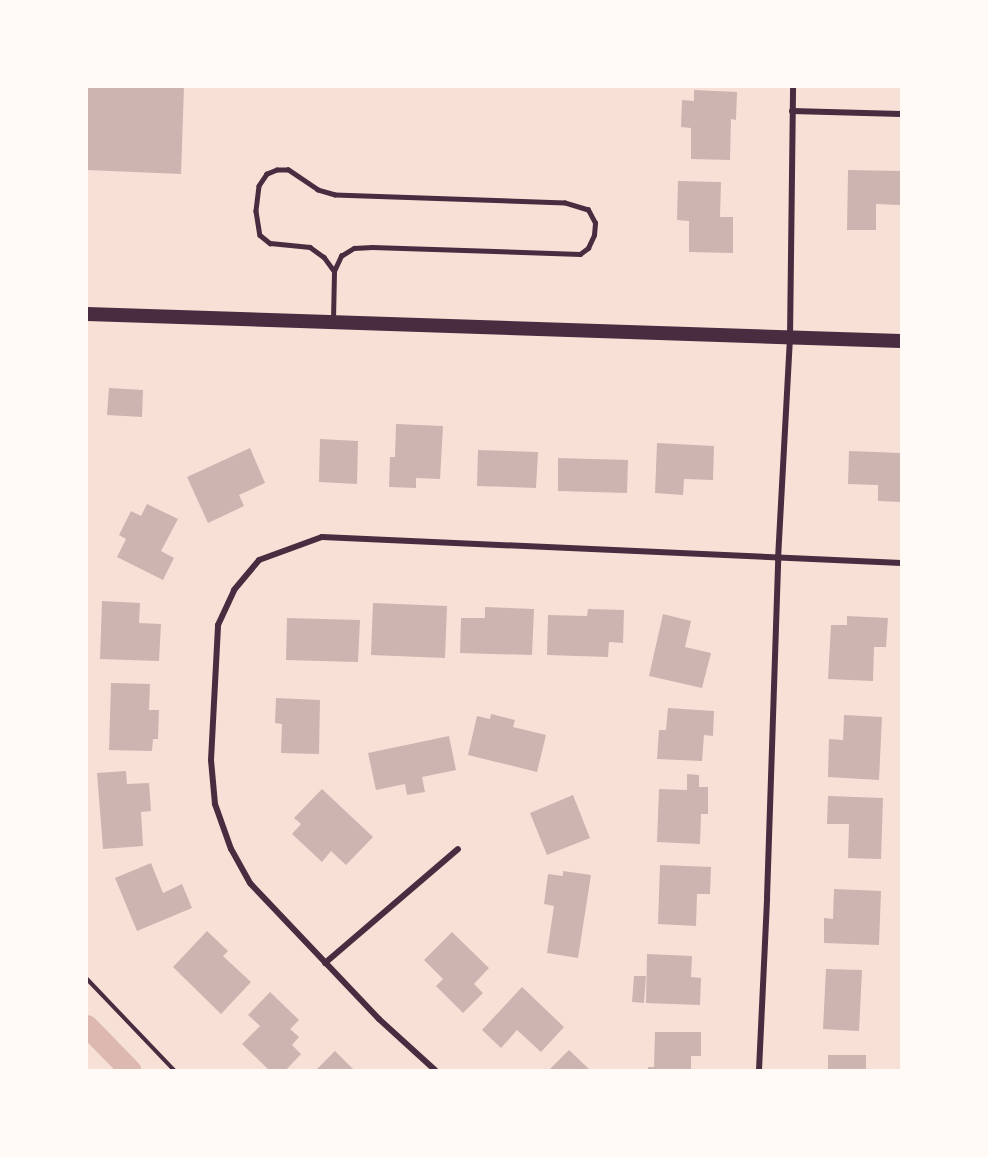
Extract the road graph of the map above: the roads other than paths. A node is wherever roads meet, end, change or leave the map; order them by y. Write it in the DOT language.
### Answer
graph roads {
  1 [pos="794,87"];
  2 [pos="792,111"];
  3 [pos="901,114"];
  4 [pos="334,271"];
  5 [pos="87,314"];
  6 [pos="333,320"];
  7 [pos="790,338"];
  8 [pos="901,341"];
  9 [pos="778,559"];
  10 [pos="901,563"];
  11 [pos="458,849"];
  12 [pos="325,963"];
  13 [pos="435,1070"];
  14 [pos="759,1070"];
  1 -- 2 [label="street"];
  2 -- 3 [label="street"];
  2 -- 7 [label="street"];
  4 -- 4 [label="lane"];
  4 -- 6 [label="lane"];
  5 -- 6 [label="main road"];
  6 -- 7 [label="main road"];
  7 -- 8 [label="main road"];
  7 -- 9 [label="street"];
  9 -- 10 [label="street"];
  9 -- 12 [label="street"];
  9 -- 14 [label="street"];
  11 -- 12 [label="street"];
  12 -- 13 [label="street"];
}
